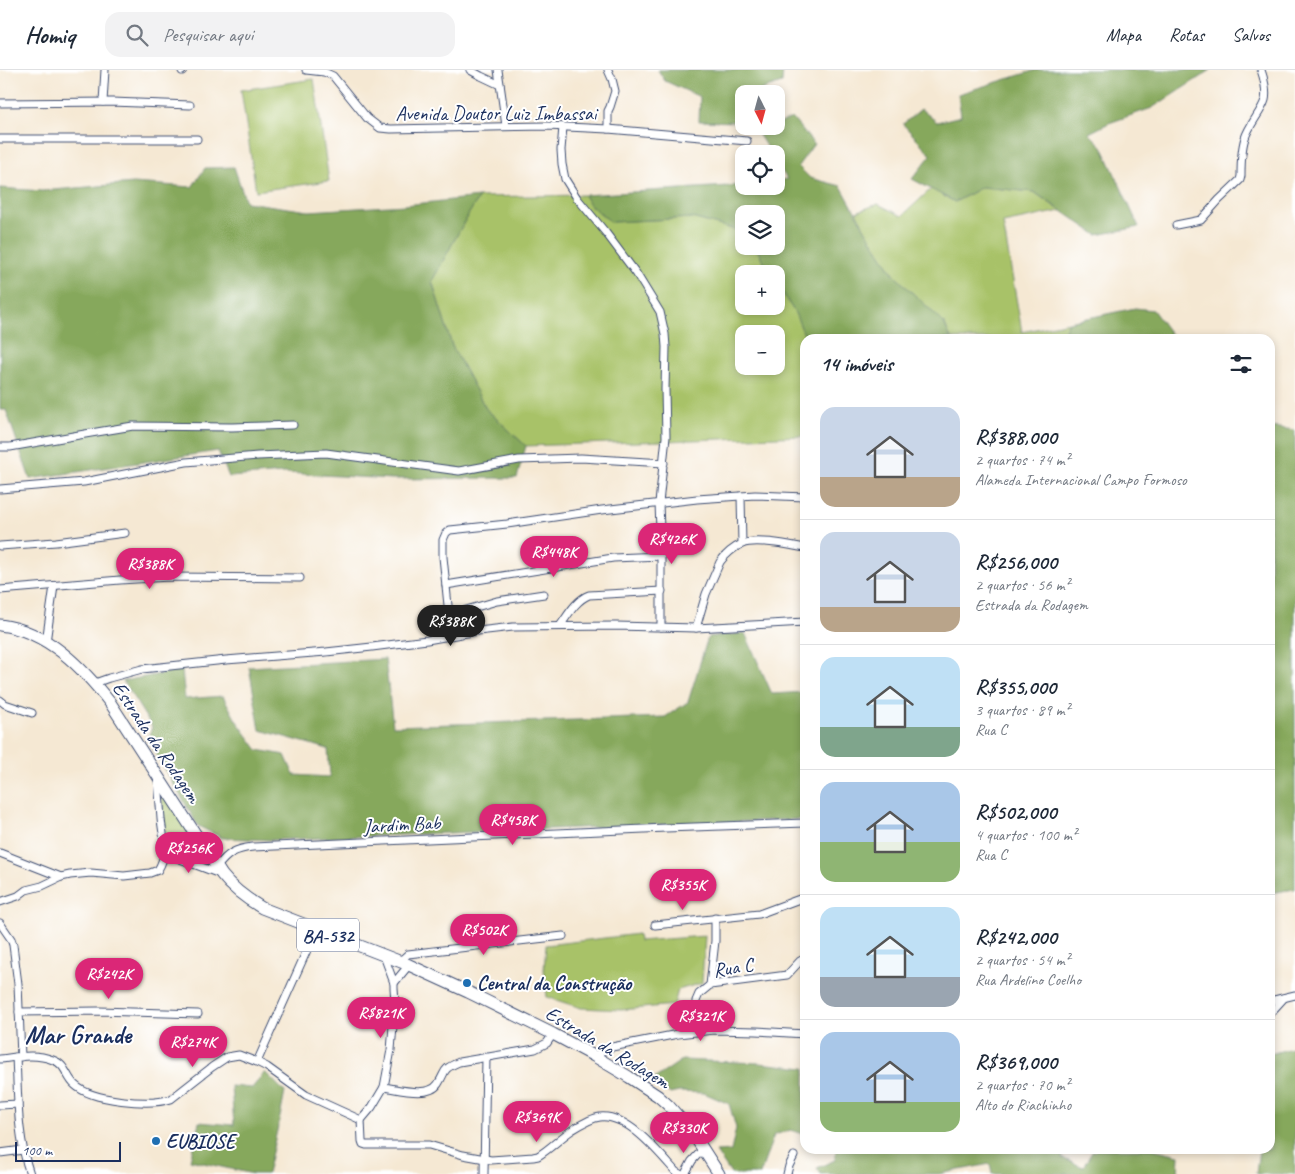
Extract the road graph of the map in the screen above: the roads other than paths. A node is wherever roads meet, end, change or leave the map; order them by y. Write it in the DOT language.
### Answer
graph roads {
  1 [pos="105,70"];
  2 [pos="306,70"];
  3 [pos="470,70"];
  4 [pos="498,70"];
  5 [pos="608,70"];
  6 [pos="1261,70"];
  7 [pos="500,85"];
  8 [pos="103,102"];
  9 [pos="0,103"];
  10 [pos="190,105"];
  11 [pos="506,126"];
  12 [pos="563,127"];
  13 [pos="608,129"];
  14 [pos="0,139"];
  15 [pos="197,139"];
  16 [pos="747,141"];
  17 [pos="1176,225"];
  18 [pos="293,425"];
  19 [pos="0,447"];
  20 [pos="664,463"];
  21 [pos="0,489"];
  22 [pos="741,496"];
  23 [pos="800,497"];
  24 [pos="659,504"];
  25 [pos="125,533"];
  26 [pos="742,544"];
  27 [pos="0,546"];
  28 [pos="800,547"];
  29 [pos="661,556"];
  30 [pos="300,578"];
  31 [pos="446,585"];
  32 [pos="54,586"];
  33 [pos="0,590"];
  34 [pos="662,591"];
  35 [pos="544,594"];
  36 [pos="448,615"];
  37 [pos="800,622"];
  38 [pos="0,625"];
  39 [pos="560,626"];
  40 [pos="661,628"];
  41 [pos="696,628"];
  42 [pos="449,636"];
  43 [pos="46,642"];
  44 [pos="95,684"];
  45 [pos="0,700"];
  46 [pos="32,713"];
  47 [pos="157,774"];
  48 [pos="800,823"];
  49 [pos="0,853"];
  50 [pos="164,853"];
  51 [pos="219,871"];
  52 [pos="60,877"];
  53 [pos="800,899"];
  54 [pos="0,902"];
  55 [pos="715,918"];
  56 [pos="0,923"];
  57 [pos="655,924"];
  58 [pos="316,930"];
  59 [pos="563,936"];
  60 [pos="384,956"];
  61 [pos="800,961"];
  62 [pos="404,964"];
  63 [pos="394,983"];
  64 [pos="710,985"];
  65 [pos="1295,995"];
  66 [pos="1284,997"];
  67 [pos="1275,1000"];
  68 [pos="1275,1007"];
  69 [pos="19,1012"];
  70 [pos="198,1014"];
  71 [pos="698,1031"];
  72 [pos="553,1034"];
  73 [pos="800,1034"];
  74 [pos="594,1056"];
  75 [pos="19,1057"];
  76 [pos="486,1057"];
  77 [pos="0,1059"];
  78 [pos="257,1062"];
  79 [pos="384,1086"];
  80 [pos="18,1104"];
  81 [pos="0,1105"];
  82 [pos="361,1120"];
  83 [pos="703,1149"];
  84 [pos="24,1150"];
  85 [pos="0,1153"];
  86 [pos="794,1156"];
  87 [pos="485,1159"];
  88 [pos="30,1174"];
  89 [pos="484,1174"];
  90 [pos="680,1174"];
  91 [pos="685,1174"];
  92 [pos="719,1174"];
  93 [pos="787,1174"];
  1 -- 8 [label="street"];
  2 -- 11 [label="street, Avenida Doutor Luiz Imbassai"];
  3 -- 7 [label="street"];
  4 -- 7 [label="street"];
  5 -- 13 [label="street"];
  6 -- 17 [label="street"];
  7 -- 11 [label="street"];
  8 -- 9 [label="street"];
  8 -- 10 [label="street"];
  11 -- 12 [label="street, Avenida Doutor Luiz Imbassai"];
  12 -- 13 [label="street, Avenida Doutor Luiz Imbassai"];
  12 -- 20 [label="street"];
  13 -- 16 [label="street, Avenida Doutor Luiz Imbassai"];
  14 -- 15 [label="street"];
  18 -- 19 [label="street"];
  20 -- 21 [label="street"];
  20 -- 24 [label="street"];
  22 -- 23 [label="street"];
  22 -- 24 [label="street"];
  22 -- 26 [label="street"];
  24 -- 29 [label="street"];
  24 -- 31 [label="street"];
  25 -- 27 [label="street"];
  26 -- 28 [label="street"];
  26 -- 41 [label="street"];
  29 -- 31 [label="street"];
  29 -- 34 [label="street"];
  30 -- 32 [label="street"];
  31 -- 36 [label="street"];
  32 -- 33 [label="street"];
  32 -- 43 [label="street"];
  34 -- 39 [label="street"];
  34 -- 40 [label="street"];
  35 -- 36 [label="street"];
  36 -- 42 [label="street"];
  37 -- 41 [label="street"];
  38 -- 43 [label="main road, Estrada da Rodagem / BA-532"];
  39 -- 40 [label="street"];
  39 -- 42 [label="street"];
  40 -- 41 [label="street"];
  42 -- 44 [label="street"];
  43 -- 44 [label="main road, Estrada da Rodagem / BA-532"];
  44 -- 47 [label="main road, Estrada da Rodagem / BA-532"];
  45 -- 46 [label="street"];
  47 -- 50 [label="street"];
  47 -- 51 [label="main road, Estrada da Rodagem / BA-532"];
  48 -- 51 [label="street, Jardim Bab"];
  49 -- 52 [label="street"];
  50 -- 51 [label="street"];
  50 -- 52 [label="street"];
  51 -- 58 [label="main road, Estrada da Rodagem / BA-532"];
  52 -- 54 [label="street"];
  53 -- 55 [label="street"];
  55 -- 57 [label="street"];
  55 -- 64 [label="street"];
  56 -- 69 [label="street"];
  58 -- 60 [label="main road, Estrada da Rodagem / BA-532"];
  58 -- 78 [label="street"];
  59 -- 62 [label="street"];
  60 -- 62 [label="main road, Estrada da Rodagem / BA-532"];
  60 -- 63 [label="street"];
  61 -- 64 [label="street, Rua C"];
  62 -- 63 [label="street"];
  62 -- 72 [label="main road, Estrada da Rodagem / BA-532"];
  63 -- 79 [label="street"];
  64 -- 71 [label="street, Rua C"];
  65 -- 66 [label="street"];
  66 -- 67 [label="street"];
  66 -- 68 [label="street"];
  69 -- 70 [label="street"];
  69 -- 75 [label="street"];
  71 -- 73 [label="street"];
  71 -- 74 [label="street"];
  72 -- 74 [label="main road, Estrada da Rodagem / BA-532"];
  72 -- 76 [label="street"];
  74 -- 83 [label="main road, Estrada da Rodagem / BA-532"];
  75 -- 77 [label="street"];
  75 -- 78 [label="street"];
  75 -- 80 [label="street"];
  76 -- 79 [label="street"];
  76 -- 87 [label="street"];
  78 -- 82 [label="street"];
  79 -- 82 [label="street"];
  80 -- 81 [label="street"];
  80 -- 84 [label="street"];
  82 -- 87 [label="street"];
  83 -- 91 [label="street"];
  83 -- 92 [label="main road, Estrada da Rodagem / BA-532"];
  84 -- 85 [label="street"];
  84 -- 88 [label="street"];
  86 -- 93 [label="street"];
  87 -- 89 [label="street"];
  87 -- 90 [label="street"];
}
